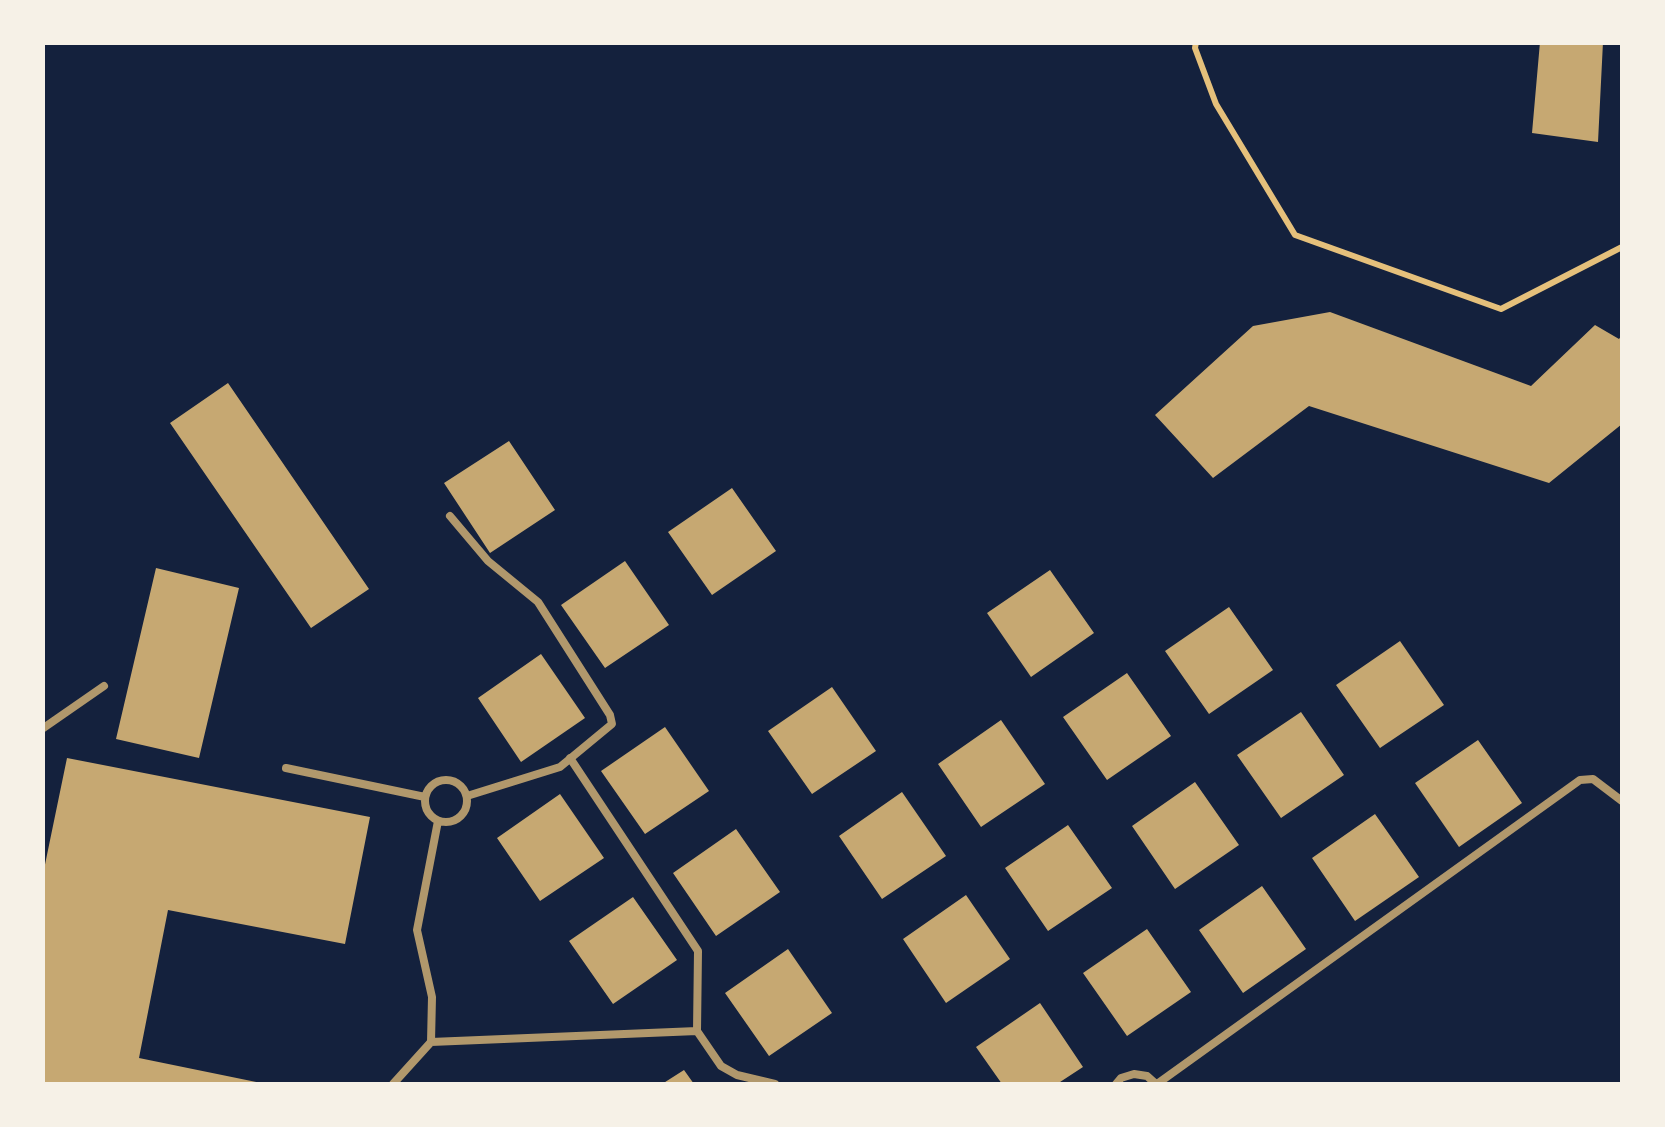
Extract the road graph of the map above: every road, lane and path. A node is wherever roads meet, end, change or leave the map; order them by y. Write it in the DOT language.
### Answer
graph roads {
  1 [pos="1196,42"];
  2 [pos="1622,247"];
  3 [pos="450,516"];
  4 [pos="104,686"];
  5 [pos="42,729"];
  6 [pos="570,758"];
  7 [pos="286,768"];
  8 [pos="467,796"];
  9 [pos="425,797"];
  10 [pos="1622,801"];
  11 [pos="438,821"];
  12 [pos="697,1031"];
  13 [pos="431,1042"];
  14 [pos="393,1084"];
  15 [pos="774,1084"];
  16 [pos="1116,1084"];
  17 [pos="1157,1084"];
  1 -- 2 [label="path"];
  3 -- 6 [label="lane"];
  4 -- 5 [label="lane"];
  6 -- 8 [label="lane"];
  6 -- 12 [label="lane"];
  7 -- 9 [label="lane"];
  8 -- 9 [label="lane"];
  8 -- 11 [label="lane"];
  9 -- 11 [label="lane"];
  10 -- 17 [label="lane"];
  11 -- 13 [label="lane"];
  12 -- 13 [label="lane"];
  12 -- 15 [label="lane"];
  13 -- 14 [label="lane"];
  16 -- 17 [label="lane"];
}
